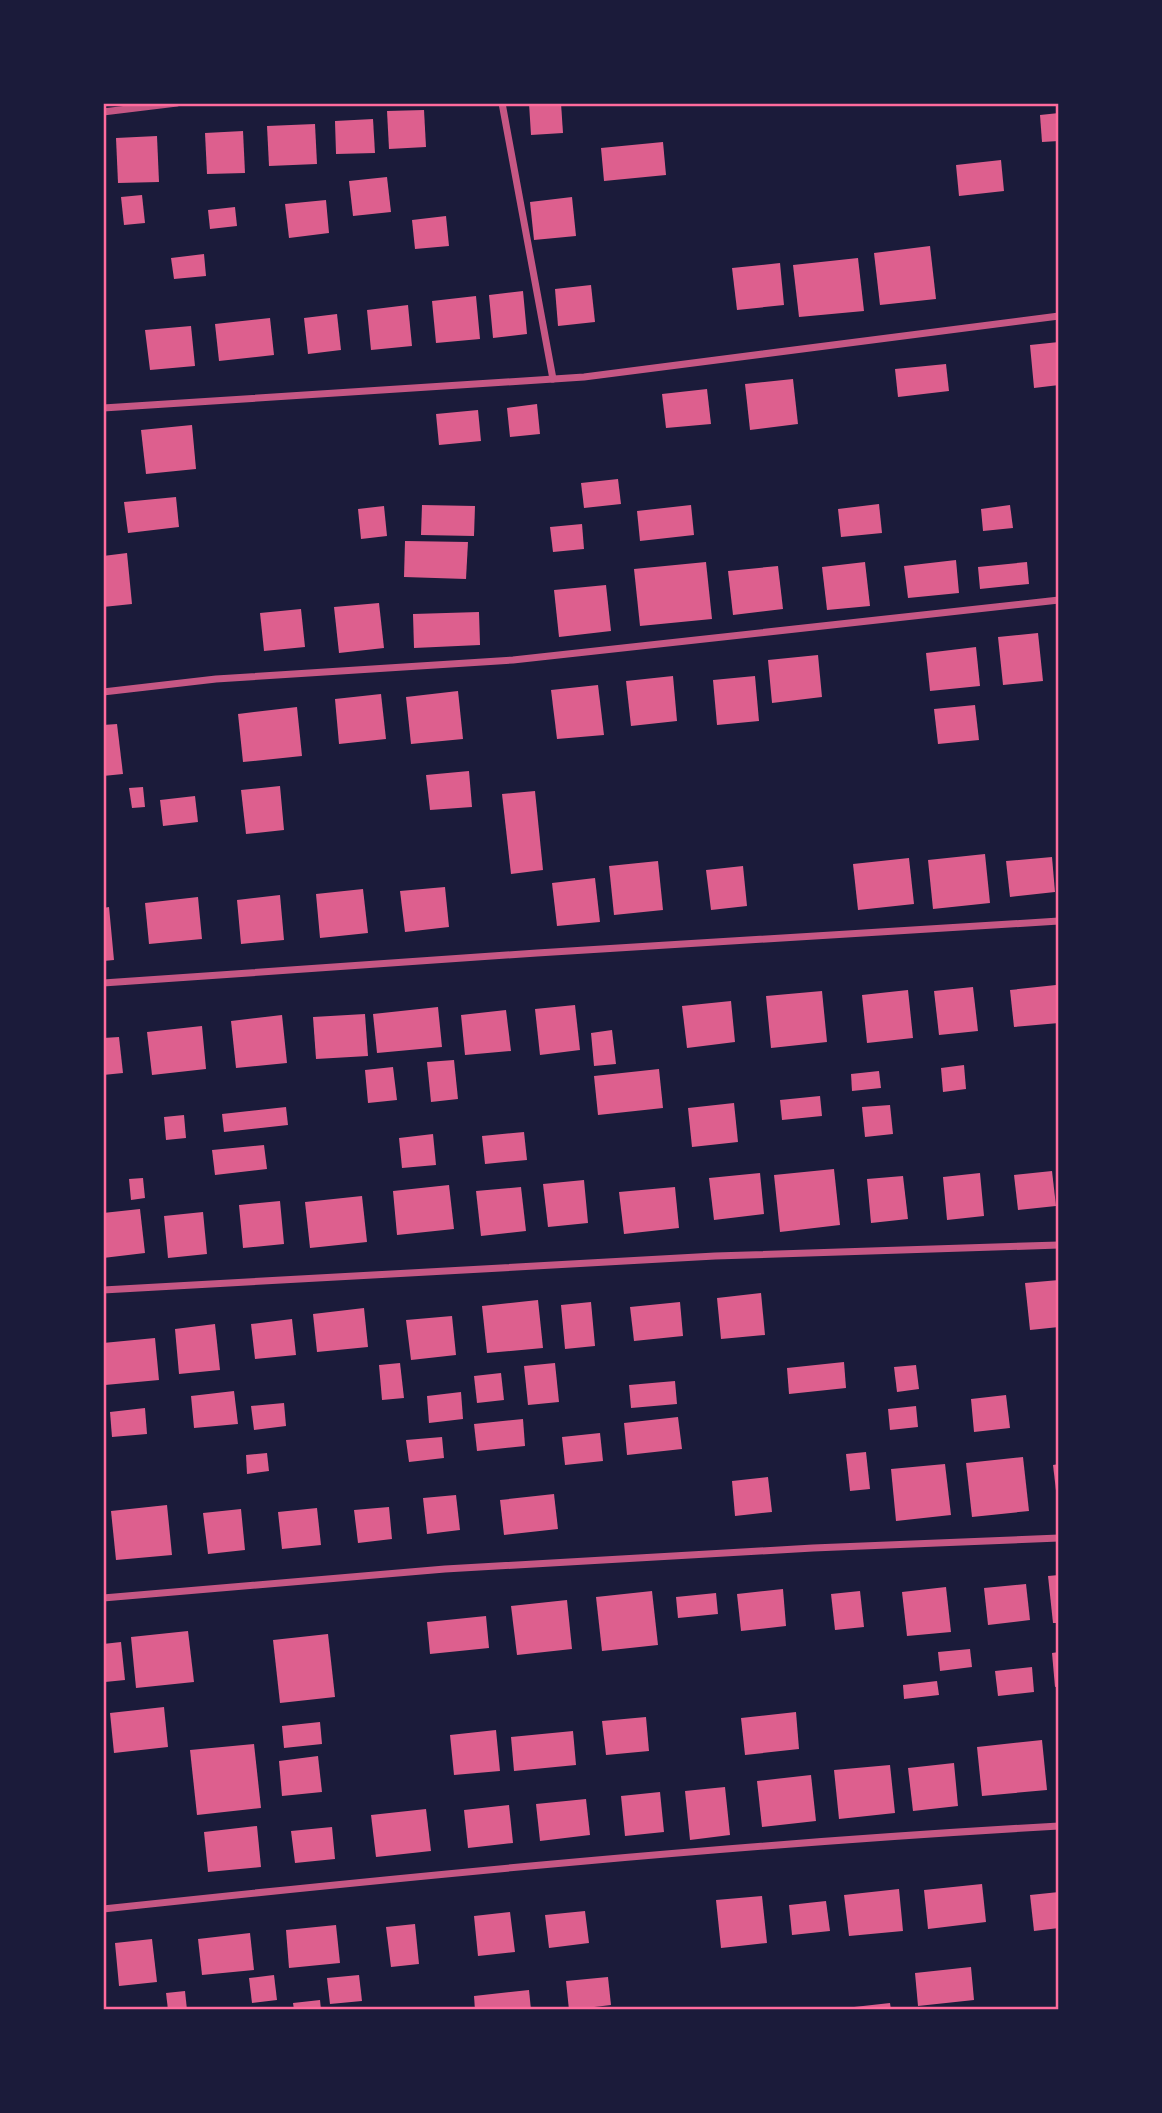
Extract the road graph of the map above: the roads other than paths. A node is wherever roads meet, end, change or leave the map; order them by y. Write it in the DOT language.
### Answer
graph roads {
  1 [pos="177,103"];
  2 [pos="502,103"];
  3 [pos="103,111"];
  4 [pos="1059,316"];
  5 [pos="553,379"];
  6 [pos="103,408"];
  7 [pos="1059,600"];
  8 [pos="103,692"];
  9 [pos="1059,921"];
  10 [pos="103,984"];
  11 [pos="1059,1245"];
  12 [pos="103,1290"];
  13 [pos="1059,1538"];
  14 [pos="103,1598"];
  15 [pos="1059,1826"];
  16 [pos="103,1909"];
  1 -- 3 [label="street"];
  2 -- 5 [label="street"];
  4 -- 5 [label="street"];
  5 -- 6 [label="street"];
  7 -- 8 [label="street"];
  9 -- 10 [label="street"];
  11 -- 12 [label="street"];
  13 -- 14 [label="street"];
  15 -- 16 [label="street"];
}
